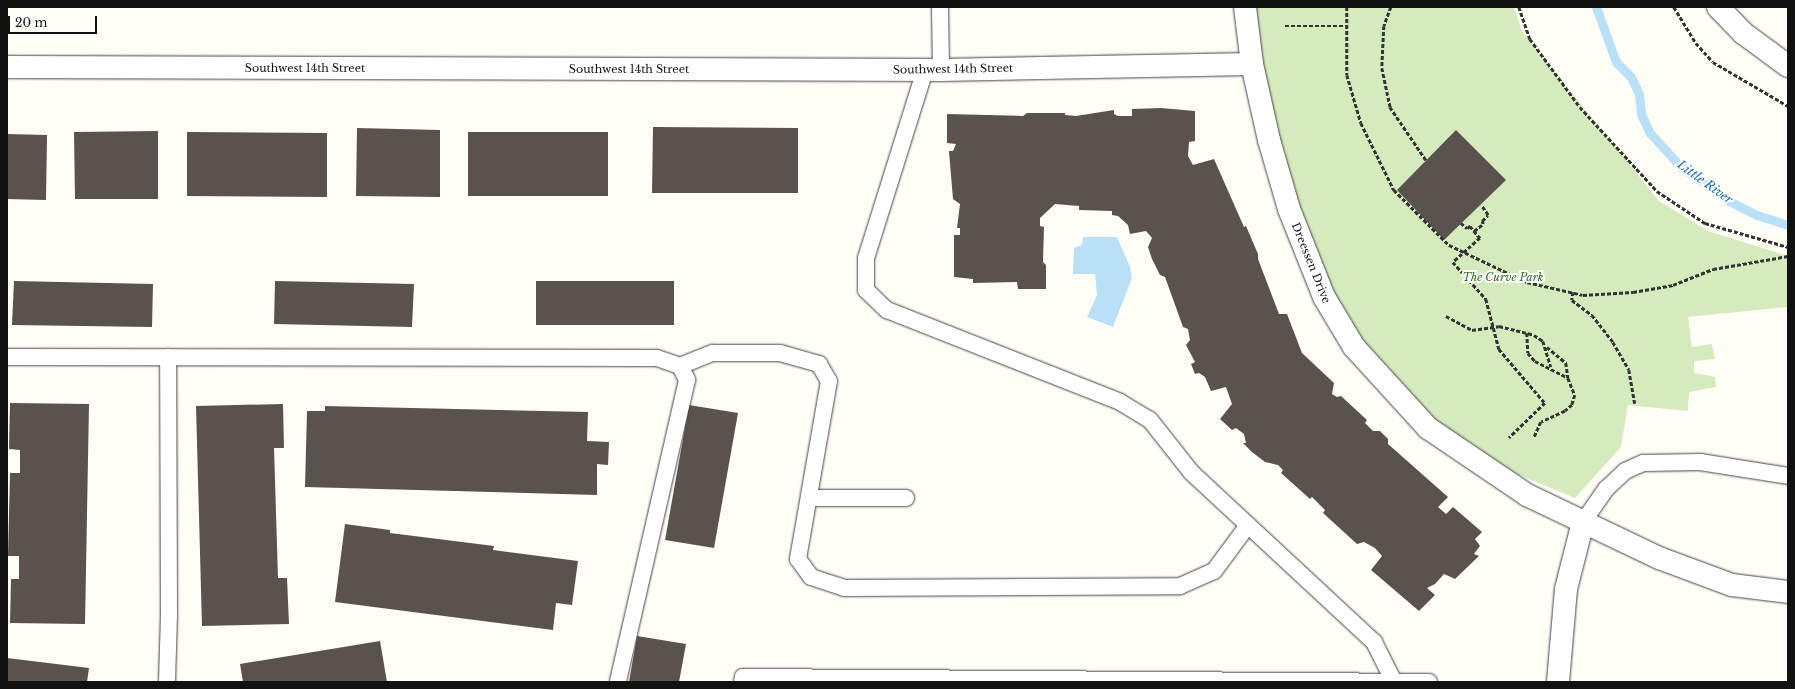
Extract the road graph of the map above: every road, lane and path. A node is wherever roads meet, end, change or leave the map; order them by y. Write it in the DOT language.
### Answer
graph roads {
  1 [pos="940,7"];
  2 [pos="1245,7"];
  3 [pos="1347,7"];
  4 [pos="1390,7"];
  5 [pos="1519,7"];
  6 [pos="1674,7"];
  7 [pos="1718,7"];
  8 [pos="1285,26"];
  9 [pos="1347,26"];
  10 [pos="1252,64"];
  11 [pos="1788,66"];
  12 [pos="7,67"];
  13 [pos="933,70"];
  14 [pos="1788,106"];
  15 [pos="1426,160"];
  16 [pos="1480,205"];
  17 [pos="1462,223"];
  18 [pos="1474,231"];
  19 [pos="1788,247"];
  20 [pos="1463,252"];
  21 [pos="1788,256"];
  22 [pos="1573,292"];
  23 [pos="1446,316"];
  24 [pos="1493,327"];
  25 [pos="1527,333"];
  26 [pos="1546,347"];
  27 [pos="7,357"];
  28 [pos="168,357"];
  29 [pos="680,366"];
  30 [pos="1551,368"];
  31 [pos="1568,378"];
  32 [pos="1635,403"];
  33 [pos="1508,438"];
  34 [pos="1534,438"];
  35 [pos="1788,476"];
  36 [pos="810,498"];
  37 [pos="906,498"];
  38 [pos="1583,522"];
  39 [pos="1248,525"];
  40 [pos="1788,592"];
  41 [pos="167,682"];
  42 [pos="618,682"];
  43 [pos="742,682"];
  44 [pos="1394,682"];
  45 [pos="1429,682"];
  46 [pos="1558,682"];
  1 -- 13 [label="lane"];
  2 -- 10 [label="street, Dreessen Drive"];
  3 -- 9 [label="path"];
  4 -- 15 [label="path"];
  5 -- 19 [label="path"];
  6 -- 14 [label="path"];
  7 -- 11 [label="street"];
  8 -- 9 [label="path"];
  9 -- 20 [label="path"];
  10 -- 13 [label="street, Southwest 14th Street"];
  10 -- 38 [label="street, Dreessen Drive"];
  12 -- 13 [label="street, Southwest 14th Street"];
  13 -- 39 [label="lane"];
  16 -- 18 [label="path"];
  17 -- 18 [label="path"];
  18 -- 20 [label="path"];
  20 -- 22 [label="path"];
  20 -- 24 [label="path"];
  21 -- 22 [label="path"];
  22 -- 32 [label="path"];
  23 -- 24 [label="path"];
  24 -- 25 [label="path"];
  24 -- 33 [label="path"];
  25 -- 26 [label="path"];
  25 -- 30 [label="path"];
  26 -- 30 [label="path"];
  26 -- 31 [label="path"];
  27 -- 28 [label="lane"];
  28 -- 29 [label="lane"];
  28 -- 41 [label="lane"];
  29 -- 36 [label="lane"];
  29 -- 42 [label="lane"];
  30 -- 31 [label="path"];
  31 -- 34 [label="path"];
  35 -- 38 [label="lane"];
  36 -- 37 [label="lane"];
  36 -- 39 [label="lane"];
  38 -- 40 [label="street, Dreessen Drive"];
  38 -- 46 [label="street"];
  39 -- 44 [label="lane"];
  43 -- 44 [label="lane"];
  44 -- 45 [label="lane"];
}
